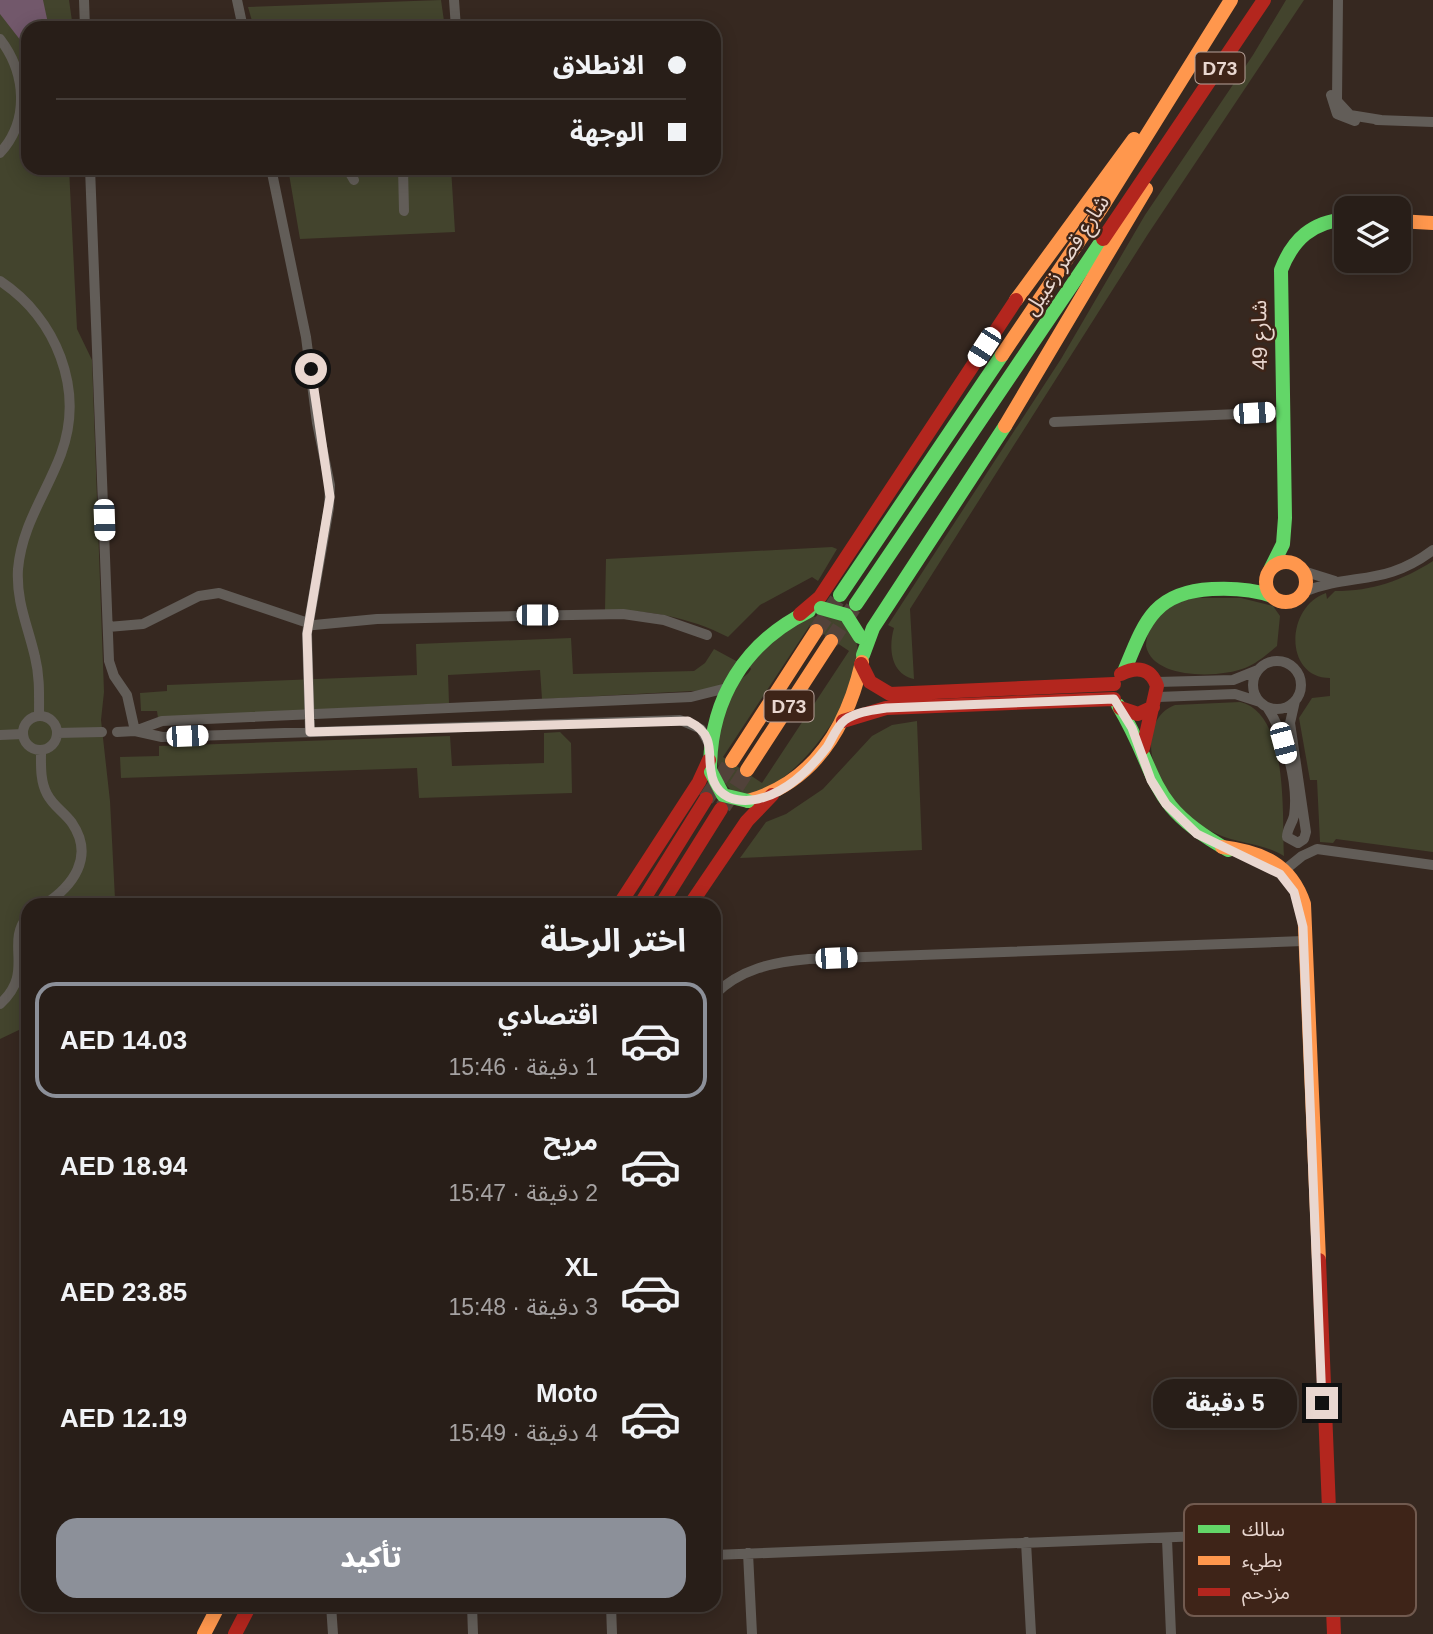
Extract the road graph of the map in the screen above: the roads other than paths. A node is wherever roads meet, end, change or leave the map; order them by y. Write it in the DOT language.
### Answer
graph roads {
  1 [pos="84,0"];
  2 [pos="237,0"];
  3 [pos="454,0"];
  4 [pos="1231,0"];
  5 [pos="1265,0"];
  6 [pos="1338,0"];
  7 [pos="85,21"];
  8 [pos="242,21"];
  9 [pos="456,21"];
  10 [pos="0,39"];
  11 [pos="21,91"];
  12 [pos="21,102"];
  13 [pos="1156,118"];
  14 [pos="1433,122"];
  15 [pos="1173,135"];
  16 [pos="0,153"];
  17 [pos="90,175"];
  18 [pos="272,175"];
  19 [pos="351,175"];
  20 [pos="402,175"];
  21 [pos="354,180"];
  22 [pos="404,211"];
  23 [pos="1334,221"];
  24 [pos="1411,222"];
  25 [pos="1433,223"];
  26 [pos="0,281"];
  27 [pos="1281,411"];
  28 [pos="1054,422"];
  29 [pos="1285,518"];
  30 [pos="1433,550"];
  31 [pos="1301,569"];
  32 [pos="1270,570"];
  33 [pos="1343,582"];
  34 [pos="1222,589"];
  35 [pos="1303,592"];
  36 [pos="840,595"];
  37 [pos="1272,596"];
  38 [pos="856,604"];
  39 [pos="800,614"];
  40 [pos="308,624"];
  41 [pos="108,627"];
  42 [pos="816,631"];
  43 [pos="707,635"];
  44 [pos="1136,638"];
  45 [pos="831,641"];
  46 [pos="862,660"];
  47 [pos="1145,670"];
  48 [pos="1258,670"];
  49 [pos="1119,678"];
  50 [pos="728,688"];
  51 [pos="1156,696"];
  52 [pos="1295,701"];
  53 [pos="1116,702"];
  54 [pos="1264,705"];
  55 [pos="309,715"];
  56 [pos="39,716"];
  57 [pos="843,721"];
  58 [pos="135,731"];
  59 [pos="102,732"];
  60 [pos="117,732"];
  61 [pos="310,732"];
  62 [pos="57,733"];
  63 [pos="23,734"];
  64 [pos="0,735"];
  65 [pos="41,751"];
  66 [pos="1143,753"];
  67 [pos="710,760"];
  68 [pos="732,761"];
  69 [pos="747,770"];
  70 [pos="772,795"];
  71 [pos="706,799"];
  72 [pos="721,809"];
  73 [pos="1433,864"];
  74 [pos="1284,872"];
  75 [pos="55,898"];
  76 [pos="624,898"];
  77 [pos="644,898"];
  78 [pos="665,898"];
  79 [pos="695,898"];
  80 [pos="21,931"];
  81 [pos="1303,934"];
  82 [pos="721,990"];
  83 [pos="0,1004"];
  84 [pos="1327,1504"];
  85 [pos="1184,1538"];
  86 [pos="1167,1539"];
  87 [pos="1026,1542"];
  88 [pos="748,1553"];
  89 [pos="721,1555"];
  90 [pos="215,1612"];
  91 [pos="246,1612"];
  92 [pos="331,1612"];
  93 [pos="472,1612"];
  94 [pos="611,1612"];
  95 [pos="1333,1616"];
  96 [pos="204,1634"];
  97 [pos="235,1634"];
  98 [pos="333,1634"];
  99 [pos="473,1634"];
  100 [pos="612,1634"];
  101 [pos="752,1634"];
  102 [pos="1031,1634"];
  103 [pos="1171,1634"];
  104 [pos="1334,1634"];
  1 -- 7 [label="street"];
  2 -- 8 [label="street"];
  3 -- 9 [label="street"];
  4 -- 13 [label="main road, شارع قصر زعبيل / D73"];
  5 -- 15 [label="main road, شارع قصر زعبيل / D73"];
  6 -- 14 [label="street"];
  10 -- 11 [label="street"];
  12 -- 16 [label="street"];
  13 -- 36 [label="main road, شارع قصر زعبيل / D73"];
  13 -- 39 [label="main road"];
  15 -- 38 [label="main road, شارع قصر زعبيل / D73"];
  15 -- 46 [label="main road"];
  17 -- 41 [label="street"];
  18 -- 40 [label="street"];
  19 -- 21 [label="street"];
  20 -- 22 [label="street"];
  23 -- 27 [label="main road, شارع 49"];
  24 -- 25 [label="main road"];
  26 -- 56 [label="street"];
  27 -- 28 [label="street"];
  27 -- 29 [label="main road, شارع 49"];
  29 -- 31 [label="main road, شارع 49"];
  29 -- 32 [label="main road, شارع 49"];
  30 -- 33 [label="street"];
  31 -- 32 [label="main road"];
  31 -- 33 [label="street"];
  31 -- 35 [label="main road"];
  32 -- 34 [label="main road"];
  32 -- 37 [label="main road"];
  33 -- 35 [label="street"];
  34 -- 37 [label="main road"];
  34 -- 44 [label="main road"];
  35 -- 37 [label="main road"];
  39 -- 46 [label="main road, bridge"];
  39 -- 50 [label="main road"];
  40 -- 41 [label="street"];
  40 -- 43 [label="street"];
  40 -- 55 [label="street"];
  41 -- 58 [label="street"];
  42 -- 68 [label="main road, D73"];
  44 -- 47 [label="main road"];
  44 -- 49 [label="main road"];
  45 -- 69 [label="main road, D73"];
  46 -- 49 [label="main road"];
  46 -- 57 [label="main road"];
  47 -- 49 [label="main road"];
  47 -- 51 [label="main road"];
  48 -- 51 [label="street"];
  48 -- 52 [label="street"];
  48 -- 54 [label="street"];
  49 -- 53 [label="main road"];
  50 -- 55 [label="street"];
  50 -- 67 [label="main road"];
  51 -- 53 [label="main road"];
  51 -- 54 [label="street"];
  51 -- 66 [label="main road"];
  52 -- 54 [label="street"];
  52 -- 54 [label="street"];
  53 -- 57 [label="main road"];
  53 -- 66 [label="main road"];
  55 -- 58 [label="street"];
  55 -- 61 [label="street"];
  56 -- 62 [label="street"];
  56 -- 63 [label="street"];
  57 -- 70 [label="main road"];
  58 -- 60 [label="street"];
  58 -- 61 [label="street"];
  59 -- 62 [label="street"];
  61 -- 67 [label="street"];
  62 -- 65 [label="street"];
  63 -- 64 [label="street"];
  63 -- 65 [label="street"];
  65 -- 75 [label="street"];
  66 -- 74 [label="main road"];
  67 -- 70 [label="main road, bridge"];
  67 -- 76 [label="main road"];
  70 -- 79 [label="main road"];
  71 -- 77 [label="main road"];
  72 -- 78 [label="main road"];
  73 -- 74 [label="street"];
  74 -- 81 [label="main road"];
  80 -- 83 [label="street"];
  81 -- 82 [label="street"];
  81 -- 84 [label="main road"];
  85 -- 86 [label="street"];
  86 -- 87 [label="street"];
  86 -- 103 [label="street"];
  87 -- 88 [label="street"];
  87 -- 102 [label="street"];
  88 -- 89 [label="street"];
  88 -- 101 [label="street"];
  90 -- 96 [label="main road"];
  91 -- 97 [label="main road"];
  92 -- 98 [label="street"];
  93 -- 99 [label="street"];
  94 -- 100 [label="street"];
  95 -- 104 [label="main road"];
}
